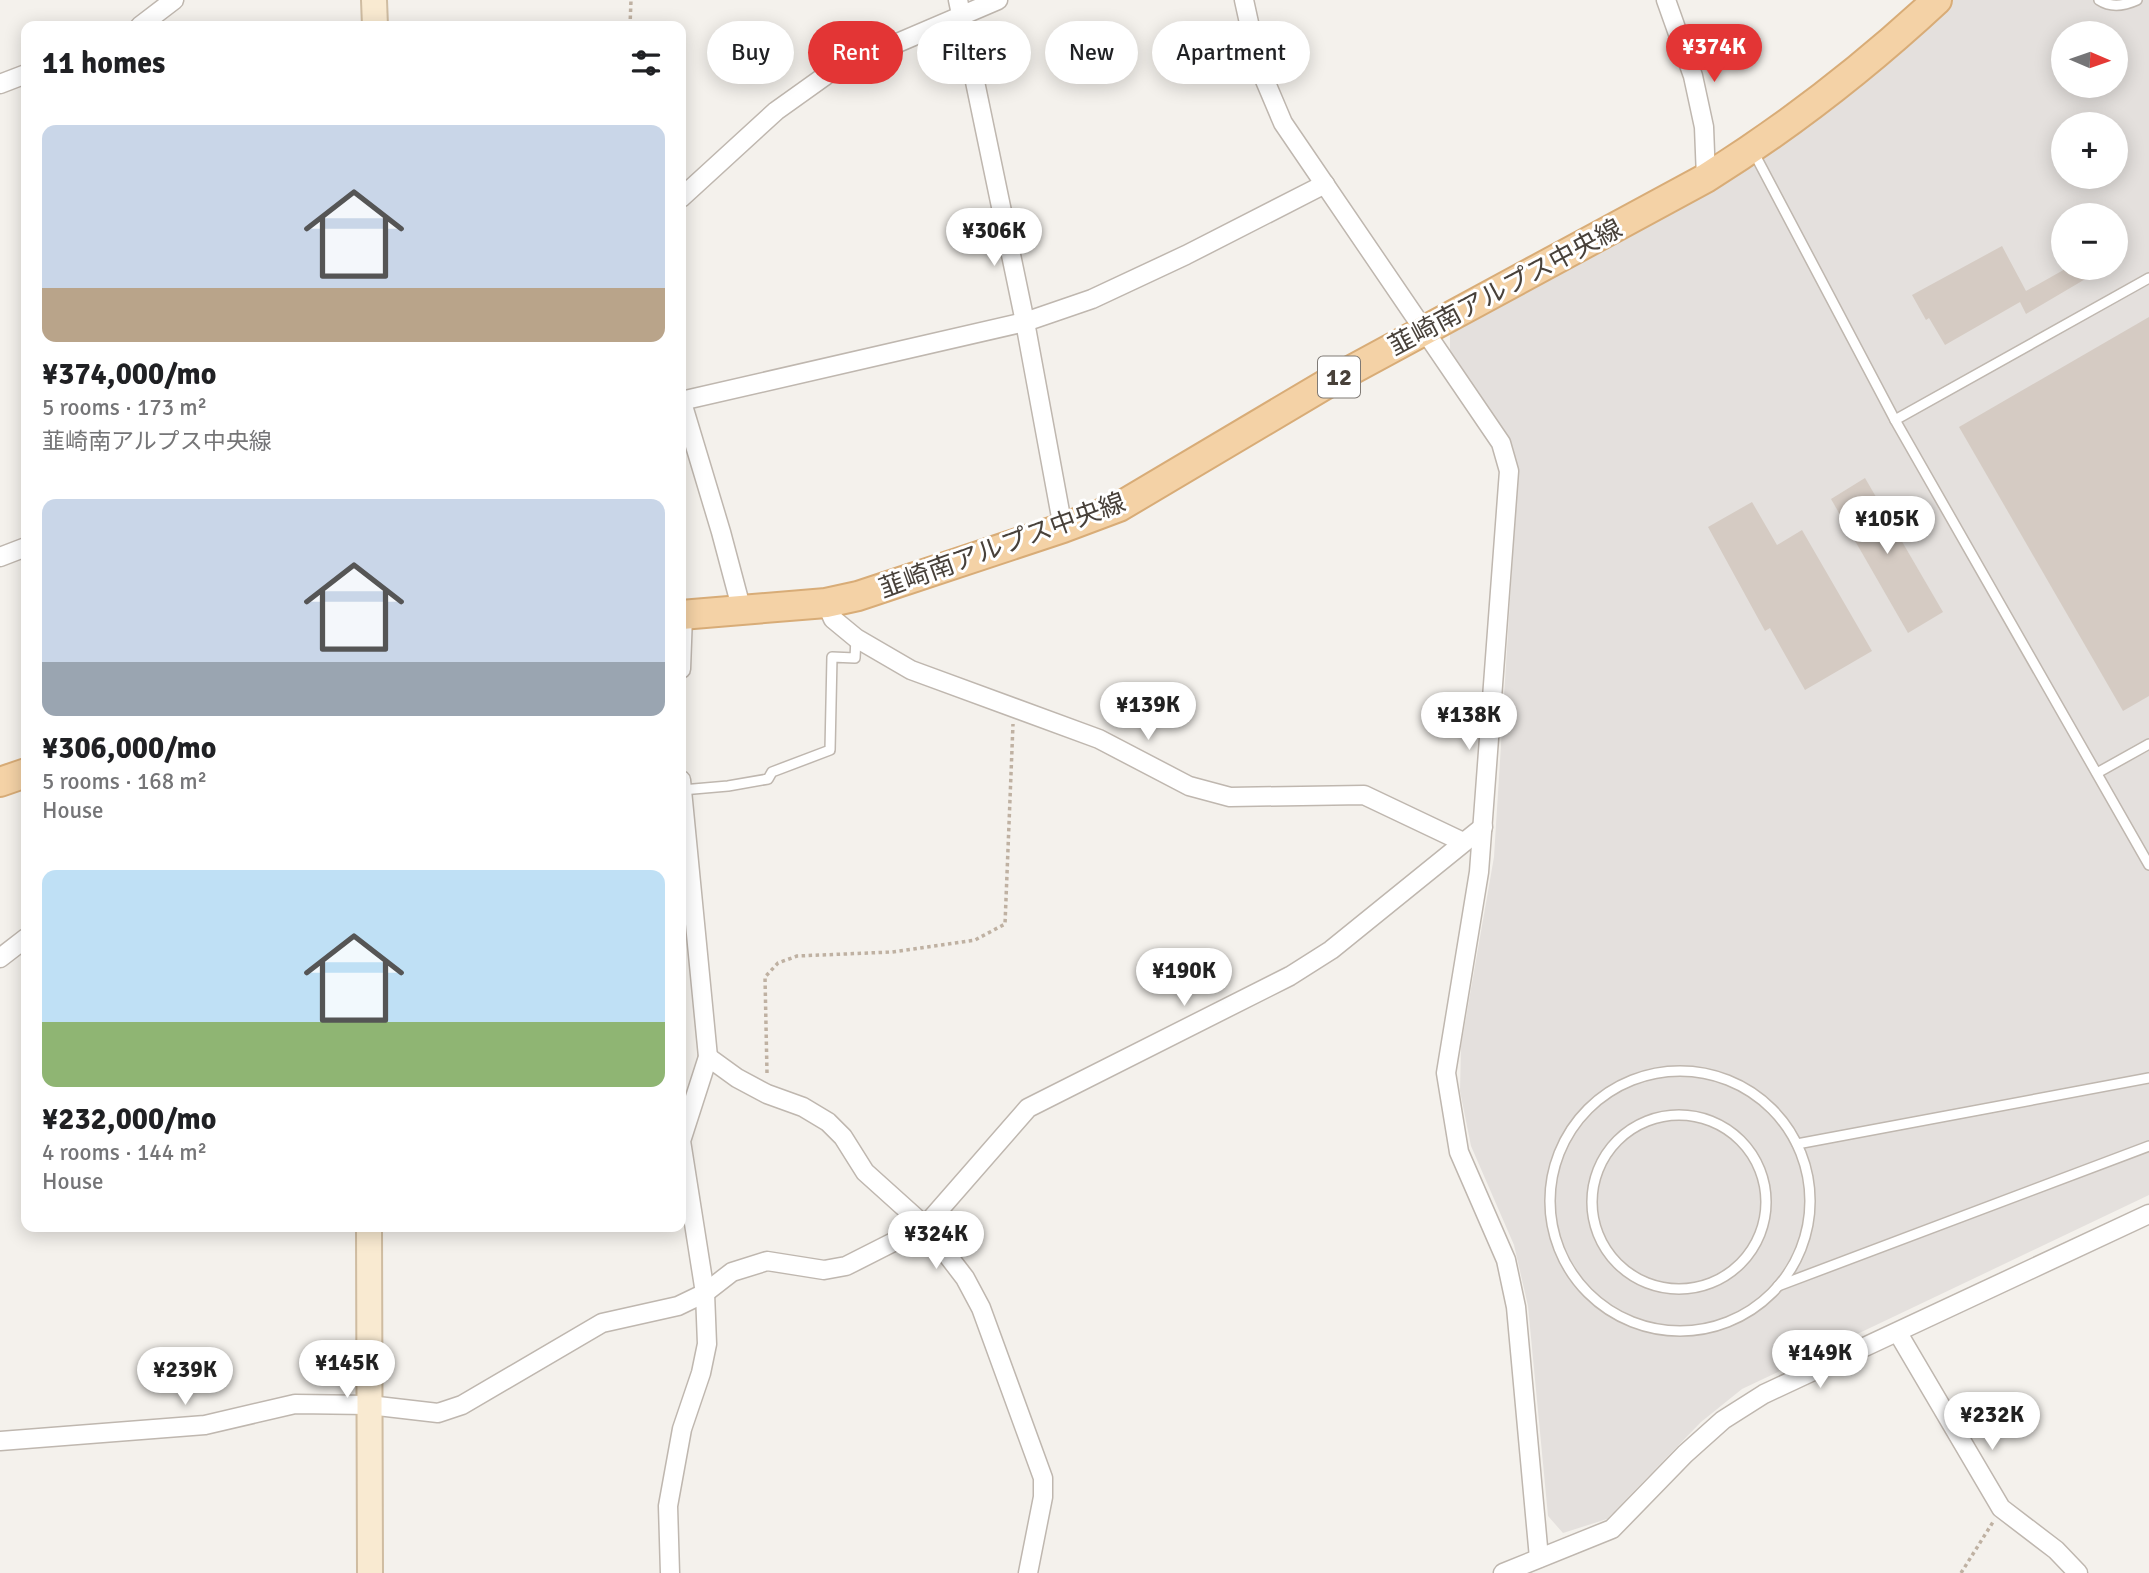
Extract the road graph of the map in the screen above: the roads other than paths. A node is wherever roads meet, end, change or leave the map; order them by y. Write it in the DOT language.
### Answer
graph roads {
  1 [pos="174,0"];
  2 [pos="374,0"];
  3 [pos="998,0"];
  4 [pos="1244,0"];
  5 [pos="1666,0"];
  6 [pos="1937,0"];
  7 [pos="2099,0"];
  8 [pos="2137,0"];
  9 [pos="960,7"];
  10 [pos="147,21"];
  11 [pos="375,21"];
  12 [pos="21,76"];
  13 [pos="0,83"];
  14 [pos="1752,149"];
  15 [pos="1706,178"];
  16 [pos="1325,184"];
  17 [pos="686,193"];
  18 [pos="2149,278"];
  19 [pos="1025,322"];
  20 [pos="1424,329"];
  21 [pos="686,399"];
  22 [pos="686,416"];
  23 [pos="1895,420"];
  24 [pos="1063,528"];
  25 [pos="21,549"];
  26 [pos="0,557"];
  27 [pos="826,603"];
  28 [pos="742,611"];
  29 [pos="686,615"];
  30 [pos="856,638"];
  31 [pos="2149,744"];
  32 [pos="2097,773"];
  33 [pos="21,775"];
  34 [pos="0,782"];
  35 [pos="686,790"];
  36 [pos="1483,827"];
  37 [pos="686,831"];
  38 [pos="1463,842"];
  39 [pos="2149,865"];
  40 [pos="21,941"];
  41 [pos="0,958"];
  42 [pos="708,1057"];
  43 [pos="2149,1078"];
  44 [pos="1675,1115"];
  45 [pos="686,1125"];
  46 [pos="1797,1144"];
  47 [pos="2149,1146"];
  48 [pos="686,1173"];
  49 [pos="2149,1214"];
  50 [pos="925,1226"];
  51 [pos="369,1232"];
  52 [pos="1779,1286"];
  53 [pos="705,1293"];
  54 [pos="1898,1333"];
  55 [pos="369,1405"];
  56 [pos="0,1441"];
  57 [pos="1539,1558"];
  58 [pos="370,1573"];
  59 [pos="670,1573"];
  60 [pos="1028,1573"];
  61 [pos="1503,1573"];
  62 [pos="2078,1573"];
  1 -- 10 [label="street"];
  2 -- 11 [label="street"];
  3 -- 9 [label="street"];
  4 -- 16 [label="street"];
  5 -- 15 [label="street"];
  6 -- 14 [label="main road, 韮崎南アルプス中央線 / 12"];
  7 -- 8 [label="lane"];
  9 -- 17 [label="street"];
  9 -- 19 [label="street"];
  12 -- 13 [label="street"];
  14 -- 15 [label="main road, 韮崎南アルプス中央線 / 12"];
  14 -- 23 [label="lane"];
  15 -- 20 [label="main road, 韮崎南アルプス中央線 / 12"];
  16 -- 19 [label="street"];
  16 -- 20 [label="street"];
  18 -- 23 [label="lane"];
  19 -- 21 [label="street"];
  19 -- 24 [label="street"];
  20 -- 24 [label="main road, 韮崎南アルプス中央線 / 12"];
  20 -- 36 [label="street"];
  22 -- 28 [label="street"];
  23 -- 32 [label="lane"];
  24 -- 27 [label="main road, 韮崎南アルプス中央線 / 12"];
  25 -- 26 [label="street"];
  27 -- 28 [label="main road, 韮崎南アルプス中央線 / 12"];
  27 -- 30 [label="street"];
  28 -- 29 [label="main road, 韮崎南アルプス中央線 / 12"];
  30 -- 35 [label="lane"];
  30 -- 38 [label="street"];
  31 -- 32 [label="lane"];
  32 -- 39 [label="lane"];
  33 -- 34 [label="main road"];
  36 -- 38 [label="street"];
  36 -- 57 [label="street"];
  37 -- 42 [label="street"];
  38 -- 50 [label="street"];
  40 -- 41 [label="street"];
  42 -- 45 [label="street"];
  42 -- 50 [label="street"];
  43 -- 46 [label="lane"];
  44 -- 44 [label="lane"];
  46 -- 52 [label="lane"];
  46 -- 52 [label="lane"];
  47 -- 52 [label="lane"];
  48 -- 53 [label="street"];
  49 -- 54 [label="street"];
  50 -- 53 [label="street"];
  50 -- 60 [label="street"];
  51 -- 55 [label="street"];
  53 -- 55 [label="street"];
  53 -- 59 [label="street"];
  54 -- 57 [label="street"];
  54 -- 62 [label="street"];
  55 -- 56 [label="street"];
  55 -- 58 [label="street"];
  57 -- 61 [label="street"];
}
